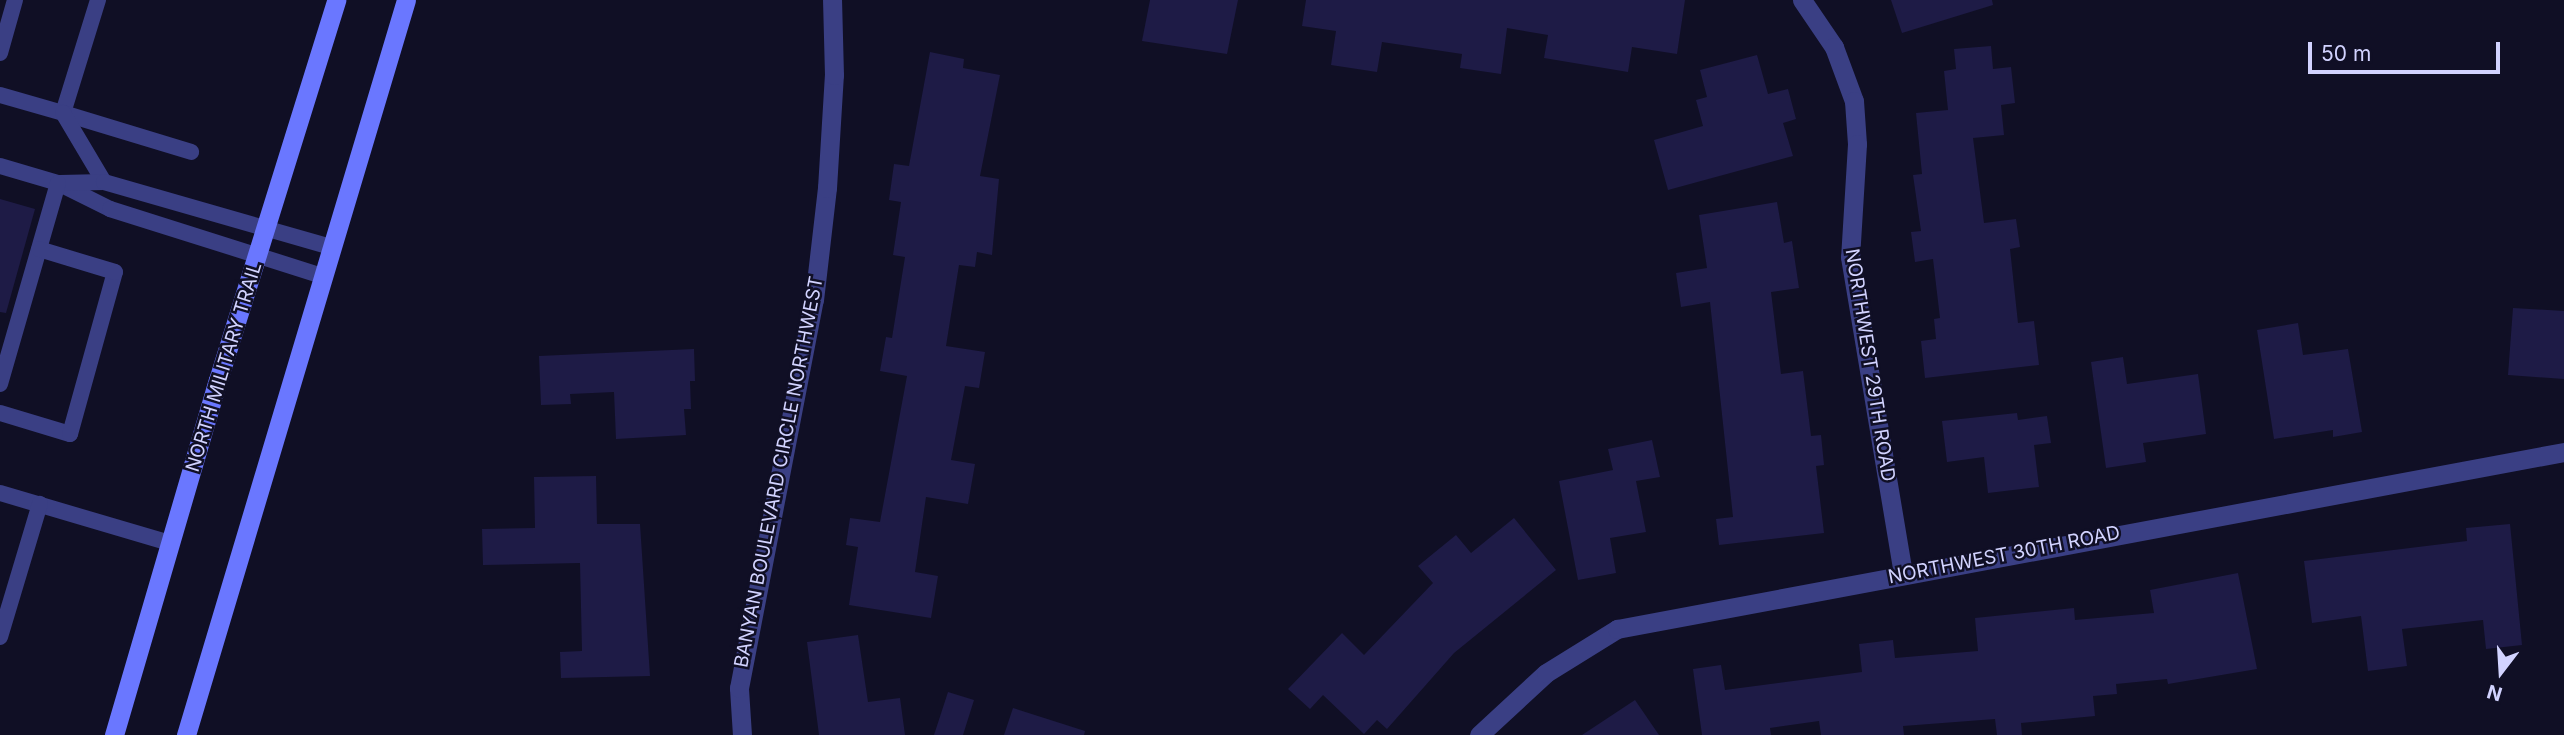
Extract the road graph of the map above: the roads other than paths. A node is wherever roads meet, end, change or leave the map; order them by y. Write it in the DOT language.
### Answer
graph roads {
  1 [pos="15,0"];
  2 [pos="98,0"];
  3 [pos="336,0"];
  4 [pos="406,0"];
  5 [pos="832,0"];
  6 [pos="1802,0"];
  7 [pos="0,53"];
  8 [pos="0,95"];
  9 [pos="63,113"];
  10 [pos="191,152"];
  11 [pos="0,166"];
  12 [pos="104,182"];
  13 [pos="58,183"];
  14 [pos="268,227"];
  15 [pos="331,247"];
  16 [pos="39,249"];
  17 [pos="258,256"];
  18 [pos="322,276"];
  19 [pos="0,384"];
  20 [pos="0,413"];
  21 [pos="2564,452"];
  22 [pos="0,493"];
  23 [pos="40,504"];
  24 [pos="170,543"];
  25 [pos="1903,575"];
  26 [pos="0,637"];
  27 [pos="114,735"];
  28 [pos="186,735"];
  29 [pos="742,735"];
  30 [pos="1479,735"];
  1 -- 7 [label="lane"];
  2 -- 9 [label="lane"];
  3 -- 14 [label="main road, NORTH MILITARY TRAIL"];
  4 -- 15 [label="main road"];
  5 -- 29 [label="street, BANYAN BOULEVARD CIRCLE NORTHWEST"];
  6 -- 25 [label="street, NORTHWEST 29TH ROAD"];
  8 -- 9 [label="lane"];
  9 -- 10 [label="lane"];
  9 -- 12 [label="lane"];
  11 -- 13 [label="lane"];
  12 -- 13 [label="lane"];
  12 -- 14 [label="lane"];
  13 -- 16 [label="lane"];
  13 -- 17 [label="lane"];
  14 -- 15 [label="lane"];
  14 -- 17 [label="main road, NORTH MILITARY TRAIL"];
  15 -- 18 [label="main road"];
  16 -- 19 [label="lane"];
  16 -- 20 [label="lane"];
  17 -- 18 [label="lane"];
  17 -- 24 [label="main road, NORTH MILITARY TRAIL"];
  18 -- 28 [label="main road"];
  21 -- 25 [label="street, NORTHWEST 30TH ROAD"];
  22 -- 23 [label="lane"];
  23 -- 24 [label="lane"];
  23 -- 26 [label="lane"];
  24 -- 27 [label="main road, NORTH MILITARY TRAIL"];
  25 -- 30 [label="street, NORTHWEST 30TH ROAD"];
}
